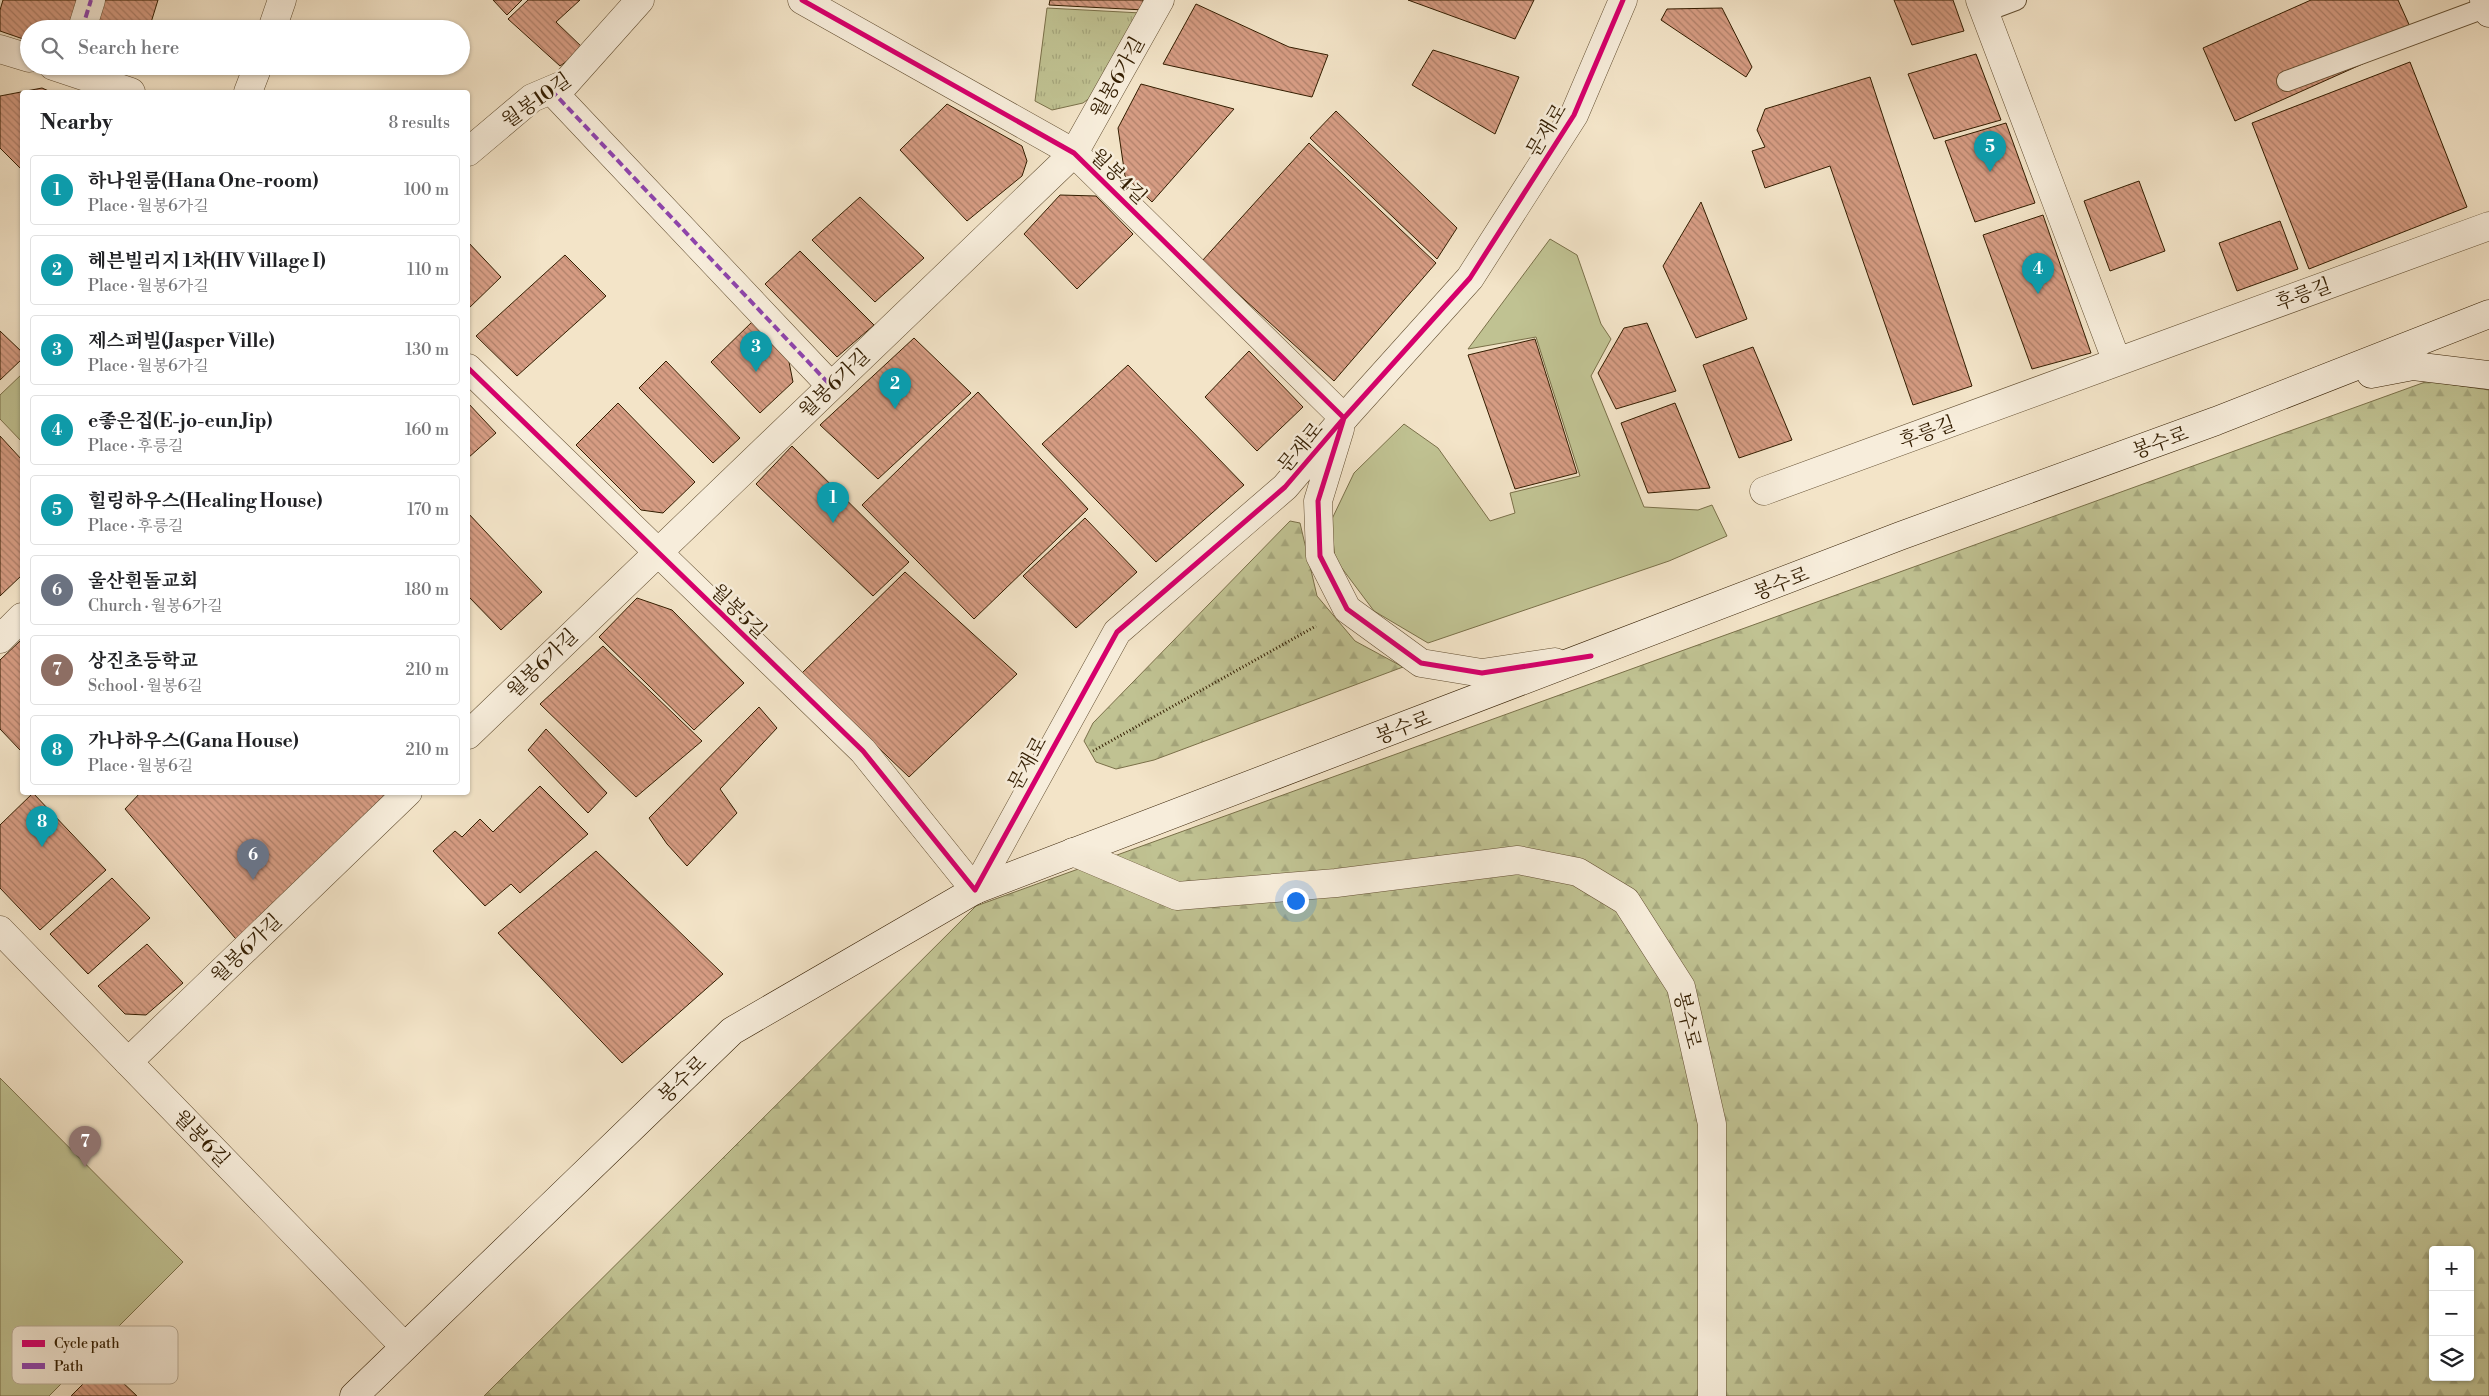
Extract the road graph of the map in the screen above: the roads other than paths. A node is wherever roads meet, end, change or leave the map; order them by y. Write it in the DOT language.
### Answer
graph roads {
  1 [pos="91,0"];
  2 [pos="282,0"];
  3 [pos="640,0"];
  4 [pos="802,0"];
  5 [pos="1160,0"];
  6 [pos="1623,0"];
  7 [pos="2016,0"];
  8 [pos="1982,6"];
  9 [pos="2487,6"];
  10 [pos="85,20"];
  11 [pos="275,20"];
  12 [pos="84,75"];
  13 [pos="255,75"];
  14 [pos="2287,81"];
  15 [pos="125,90"];
  16 [pos="249,90"];
  17 [pos="551,90"];
  18 [pos="470,150"];
  19 [pos="1074,153"];
  20 [pos="2489,226"];
  21 [pos="2489,314"];
  22 [pos="2117,362"];
  23 [pos="470,370"];
  24 [pos="2489,375"];
  25 [pos="831,386"];
  26 [pos="2296,390"];
  27 [pos="1344,418"];
  28 [pos="1764,491"];
  29 [pos="656,552"];
  30 [pos="20,619"];
  31 [pos="0,639"];
  32 [pos="1592,656"];
  33 [pos="470,732"];
  34 [pos="405,795"];
  35 [pos="1073,852"];
  36 [pos="974,890"];
  37 [pos="0,930"];
  38 [pos="128,1062"];
  39 [pos="404,1346"];
  40 [pos="354,1396"];
  41 [pos="1712,1396"];
  1 -- 10 [label="street"];
  2 -- 11 [label="street"];
  3 -- 17 [label="street, 월봉10길"];
  4 -- 19 [label="street, 월봉4길"];
  5 -- 19 [label="street, 월봉6가길"];
  6 -- 27 [label="street, 문재로"];
  7 -- 8 [label="lane"];
  8 -- 22 [label="street"];
  9 -- 14 [label="lane"];
  12 -- 15 [label="street"];
  13 -- 16 [label="street"];
  17 -- 18 [label="street, 월봉10길"];
  17 -- 25 [label="street"];
  19 -- 25 [label="street, 월봉6가길"];
  19 -- 27 [label="street, 월봉4길"];
  20 -- 22 [label="street, 후릉길"];
  21 -- 26 [label="street, 봉수로"];
  22 -- 28 [label="street, 후릉길"];
  23 -- 29 [label="street, 월봉5길"];
  24 -- 26 [label="street"];
  25 -- 29 [label="street, 월봉6가길"];
  26 -- 32 [label="street, 봉수로"];
  27 -- 32 [label="street"];
  27 -- 36 [label="street, 문재로"];
  29 -- 33 [label="street, 월봉6가길"];
  29 -- 36 [label="street, 월봉5길"];
  30 -- 31 [label="street"];
  32 -- 35 [label="street, 봉수로"];
  34 -- 38 [label="street, 월봉6가길"];
  35 -- 36 [label="street, 봉수로"];
  35 -- 41 [label="street, 봉수로"];
  36 -- 39 [label="street, 봉수로"];
  37 -- 38 [label="street, 월봉6길"];
  38 -- 39 [label="street, 월봉6길"];
  39 -- 40 [label="street, 봉수로"];
}
